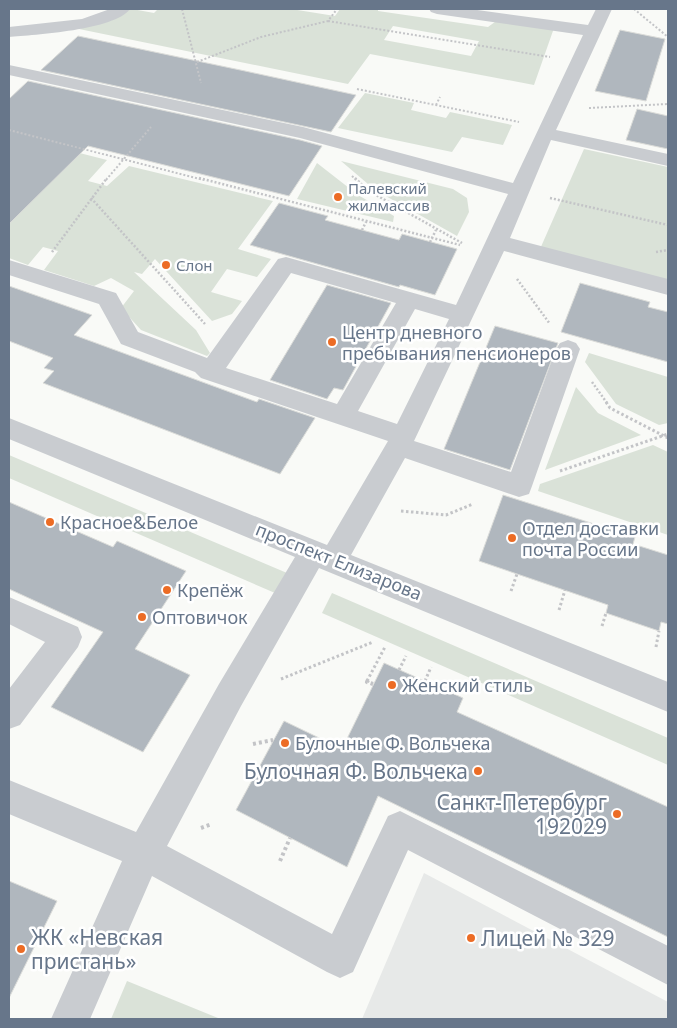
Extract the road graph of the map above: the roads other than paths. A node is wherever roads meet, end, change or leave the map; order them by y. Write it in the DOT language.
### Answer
graph roads {
  1 [pos="122,9"];
  2 [pos="437,9"];
  3 [pos="604,9"];
  4 [pos="26,14"];
  5 [pos="9,30"];
  6 [pos="594,31"];
  7 [pos="9,70"];
  8 [pos="549,124"];
  9 [pos="668,160"];
  10 [pos="520,191"];
  11 [pos="497,242"];
  12 [pos="9,267"];
  13 [pos="668,287"];
  14 [pos="409,300"];
  15 [pos="463,315"];
  16 [pos="568,349"];
  17 [pos="210,372"];
  18 [pos="343,416"];
  19 [pos="9,428"];
  20 [pos="402,441"];
  21 [pos="324,555"];
  22 [pos="9,610"];
  23 [pos="668,697"];
  24 [pos="9,714"];
  25 [pos="9,797"];
  26 [pos="144,853"];
  27 [pos="668,966"];
  28 [pos="70,1019"];
  1 -- 5 [label="street"];
  2 -- 6 [label="street"];
  3 -- 6 [label="street"];
  4 -- 5 [label="street"];
  6 -- 8 [label="street"];
  7 -- 10 [label="street"];
  8 -- 9 [label="street"];
  8 -- 10 [label="street"];
  10 -- 11 [label="street"];
  11 -- 13 [label="street"];
  11 -- 15 [label="street"];
  12 -- 17 [label="street"];
  14 -- 15 [label="street"];
  14 -- 17 [label="street"];
  14 -- 18 [label="street"];
  15 -- 20 [label="street"];
  16 -- 20 [label="street"];
  17 -- 18 [label="street"];
  18 -- 20 [label="street"];
  19 -- 21 [label="street, проспект Елизарова"];
  20 -- 21 [label="street"];
  21 -- 23 [label="street, проспект Елизарова"];
  21 -- 26 [label="street"];
  22 -- 24 [label="street"];
  25 -- 26 [label="street"];
  26 -- 27 [label="street"];
  26 -- 28 [label="street"];
}
